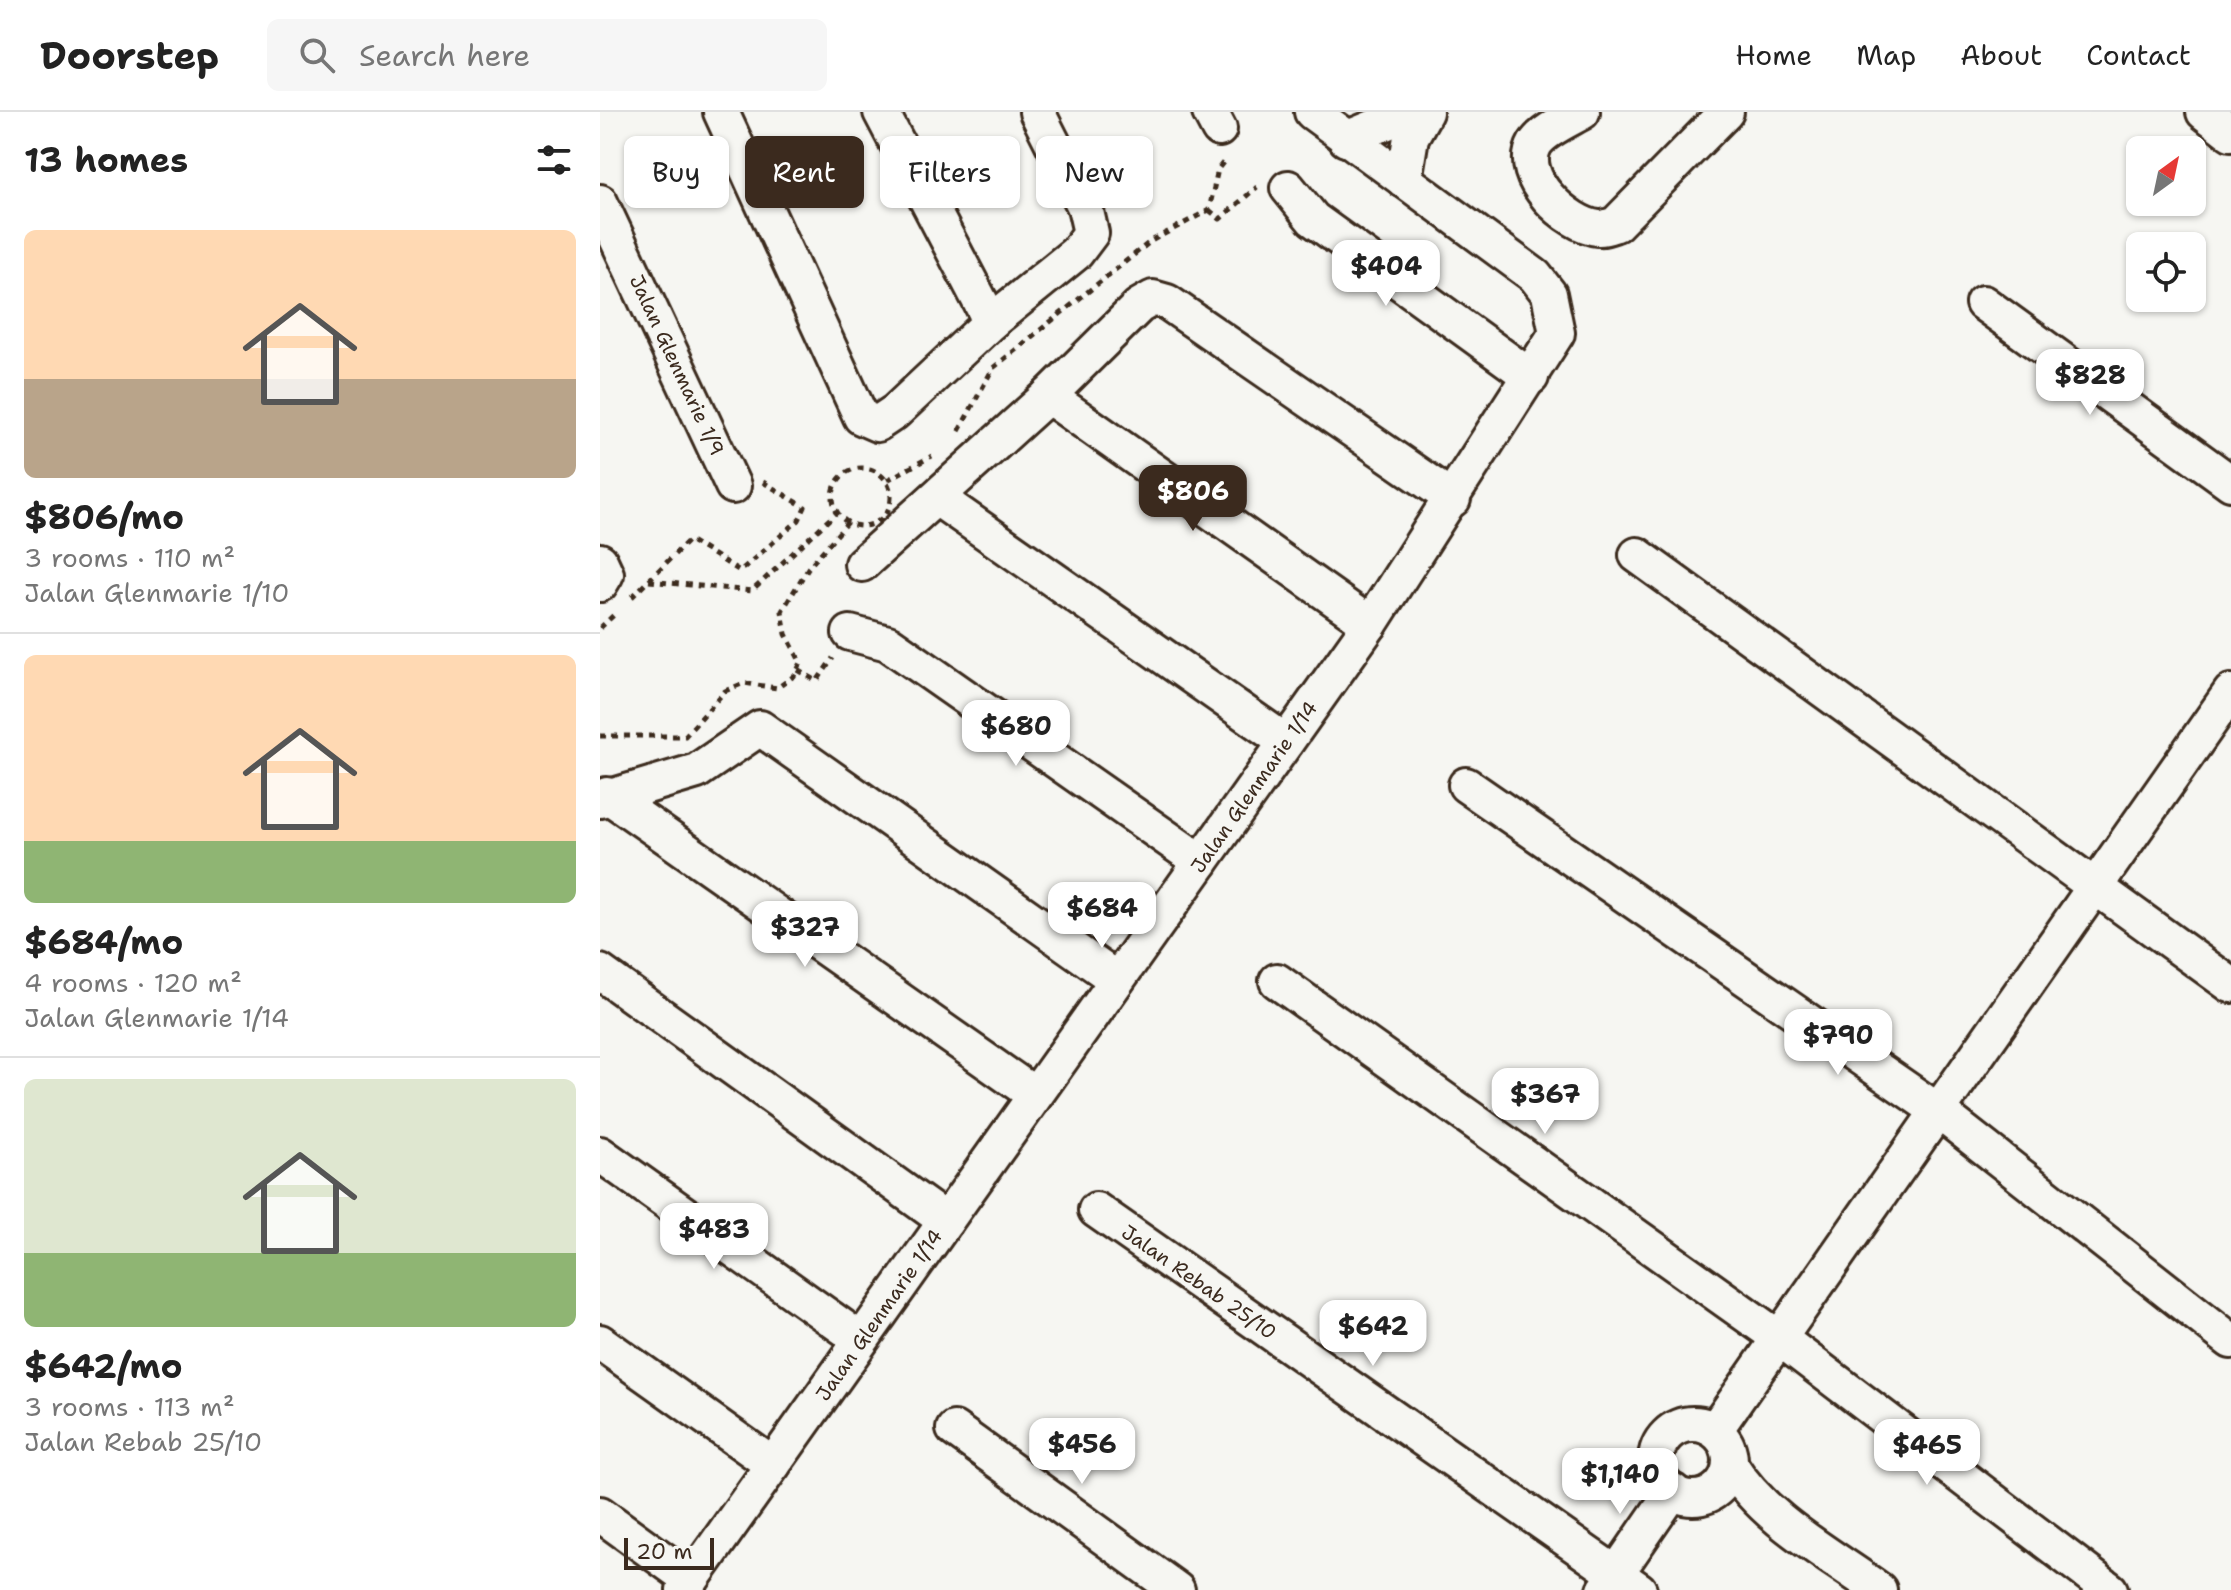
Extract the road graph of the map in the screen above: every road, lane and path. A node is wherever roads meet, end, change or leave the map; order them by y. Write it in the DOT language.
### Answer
graph roads {
  1 [pos="721,112"];
  2 [pos="881,112"];
  3 [pos="1037,112"];
  4 [pos="1312,112"];
  5 [pos="1411,112"];
  6 [pos="1425,112"];
  7 [pos="1582,112"];
  8 [pos="1726,112"];
  9 [pos="2204,112"];
  10 [pos="1214,120"];
  11 [pos="2231,133"];
  12 [pos="1346,139"];
  13 [pos="1404,180"];
  14 [pos="1288,188"];
  15 [pos="600,202"];
  16 [pos="1209,210"];
  17 [pos="1983,303"];
  18 [pos="991,322"];
  19 [pos="1531,377"];
  20 [pos="1048,396"];
  21 [pos="951,445"];
  22 [pos="939,452"];
  23 [pos="887,480"];
  24 [pos="2231,483"];
  25 [pos="733,486"];
  26 [pos="937,498"];
  27 [pos="1453,499"];
  28 [pos="837,512"];
  29 [pos="848,522"];
  30 [pos="1637,555"];
  31 [pos="600,561"];
  32 [pos="862,564"];
  33 [pos="600,584"];
  34 [pos="1370,624"];
  35 [pos="850,633"];
  36 [pos="798,670"];
  37 [pos="2231,692"];
  38 [pos="600,736"];
  39 [pos="1286,742"];
  40 [pos="1466,785"];
  41 [pos="604,798"];
  42 [pos="1201,862"];
  43 [pos="2096,884"];
  44 [pos="600,972"];
  45 [pos="1117,980"];
  46 [pos="1277,981"];
  47 [pos="2231,985"];
  48 [pos="1035,1095"];
  49 [pos="1938,1111"];
  50 [pos="600,1154"];
  51 [pos="1096,1210"];
  52 [pos="946,1221"];
  53 [pos="1779,1338"];
  54 [pos="861,1340"];
  55 [pos="2231,1341"];
  56 [pos="600,1342"];
  57 [pos="954,1429"];
  58 [pos="1715,1430"];
  59 [pos="1730,1464"];
  60 [pos="773,1465"];
  61 [pos="1673,1491"];
  62 [pos="1710,1494"];
  63 [pos="600,1514"];
  64 [pos="1773,1514"];
  65 [pos="688,1585"];
  66 [pos="1620,1585"];
  67 [pos="1177,1590"];
  68 [pos="1879,1590"];
  69 [pos="2110,1590"];
  1 -- 18 [label="street"];
  2 -- 18 [label="street"];
  3 -- 18 [label="street"];
  4 -- 12 [label="street, Jalan Glenmarie 1/14"];
  5 -- 12 [label="street"];
  6 -- 13 [label="street"];
  7 -- 8 [label="street"];
  9 -- 11 [label="street"];
  10 -- 16 [label="path"];
  12 -- 13 [label="street, Jalan Glenmarie 1/14"];
  13 -- 19 [label="street, Jalan Glenmarie 1/14"];
  14 -- 16 [label="path"];
  14 -- 19 [label="street"];
  15 -- 25 [label="street, Jalan Glenmarie 1/9"];
  16 -- 21 [label="path"];
  17 -- 24 [label="street"];
  19 -- 27 [label="street, Jalan Glenmarie 1/14"];
  20 -- 26 [label="street"];
  20 -- 27 [label="street"];
  20 -- 34 [label="street"];
  22 -- 23 [label="path"];
  23 -- 28 [label="path"];
  23 -- 29 [label="path"];
  25 -- 28 [label="path"];
  26 -- 32 [label="street"];
  26 -- 39 [label="street"];
  27 -- 34 [label="street, Jalan Glenmarie 1/14"];
  28 -- 29 [label="path"];
  29 -- 36 [label="path"];
  30 -- 43 [label="street"];
  31 -- 33 [label="street"];
  34 -- 39 [label="street, Jalan Glenmarie 1/14"];
  35 -- 36 [label="path"];
  35 -- 42 [label="street"];
  36 -- 38 [label="path"];
  37 -- 43 [label="street"];
  39 -- 42 [label="street, Jalan Glenmarie 1/14"];
  40 -- 49 [label="street"];
  41 -- 45 [label="street"];
  41 -- 48 [label="street"];
  42 -- 45 [label="street, Jalan Glenmarie 1/14"];
  43 -- 47 [label="street"];
  43 -- 49 [label="street"];
  44 -- 52 [label="street"];
  45 -- 48 [label="street, Jalan Glenmarie 1/14"];
  46 -- 53 [label="street"];
  48 -- 52 [label="street, Jalan Glenmarie 1/14"];
  49 -- 53 [label="street"];
  49 -- 55 [label="street"];
  50 -- 54 [label="street"];
  51 -- 66 [label="street, Jalan Rebab 25/10"];
  52 -- 54 [label="street, Jalan Glenmarie 1/14"];
  53 -- 58 [label="street"];
  53 -- 69 [label="street"];
  54 -- 60 [label="street, Jalan Glenmarie 1/14"];
  56 -- 60 [label="street"];
  57 -- 67 [label="street"];
  58 -- 59 [label="street"];
  58 -- 61 [label="street"];
  59 -- 62 [label="street"];
  59 -- 64 [label="street"];
  60 -- 65 [label="street, Jalan Glenmarie 1/14"];
  61 -- 62 [label="street"];
  61 -- 66 [label="street"];
  62 -- 64 [label="street"];
  63 -- 65 [label="street"];
  64 -- 68 [label="street"];
}
